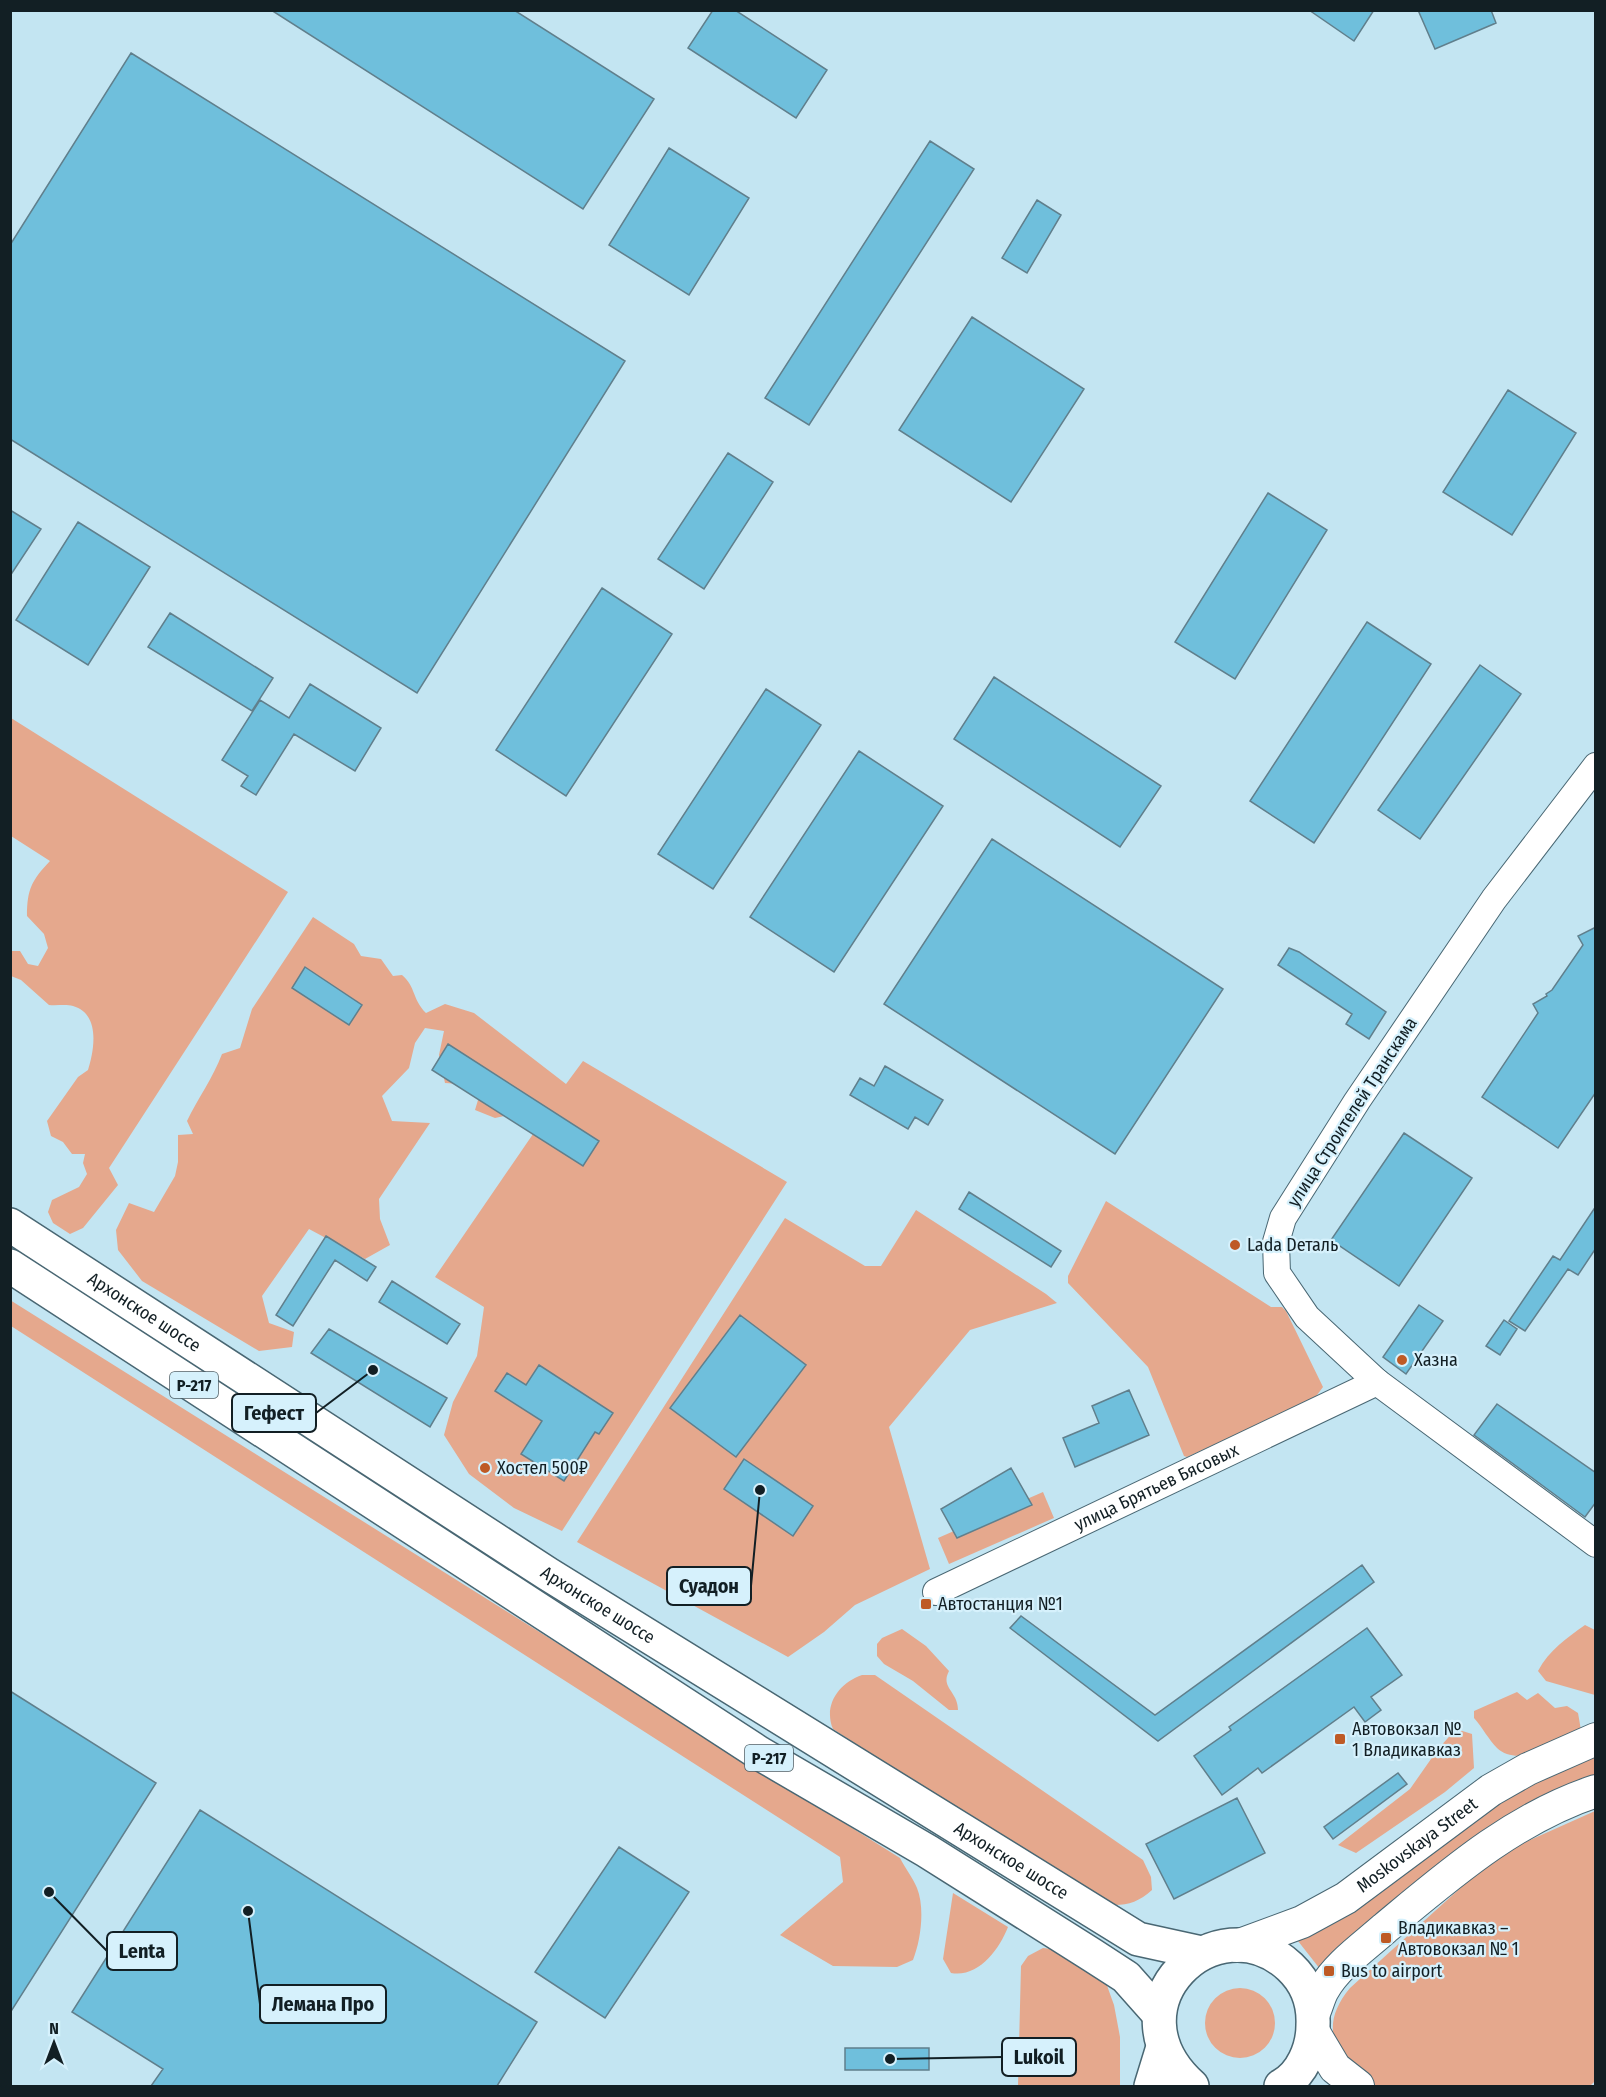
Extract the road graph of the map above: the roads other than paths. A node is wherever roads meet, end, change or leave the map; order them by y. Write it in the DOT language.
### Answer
graph roads {
  1 [pos="1596,765"];
  2 [pos="10,1225"];
  3 [pos="10,1266"];
  4 [pos="1377,1382"];
  5 [pos="1596,1545"];
  6 [pos="936,1592"];
  7 [pos="1596,1740"];
  8 [pos="1596,1791"];
  9 [pos="1237,1946"];
  10 [pos="1202,1953"];
  11 [pos="1158,2013"];
  12 [pos="1313,2023"];
  13 [pos="1163,2047"];
  14 [pos="1151,2086"];
  15 [pos="1192,2086"];
  16 [pos="1281,2086"];
  17 [pos="1358,2086"];
  1 -- 4 [label="street, улица Строителей Транскама"];
  2 -- 10 [label="highway, Архонское шоссе / Р-217"];
  3 -- 11 [label="highway, Архонское шоссе / Р-217"];
  4 -- 5 [label="street, улица Строителей Транскама"];
  4 -- 6 [label="street, улица Брятьев Бясовых"];
  7 -- 9 [label="main road, Moskovskaya Street"];
  8 -- 12 [label="main road"];
  9 -- 10 [label="highway"];
  9 -- 12 [label="highway"];
  10 -- 11 [label="highway"];
  11 -- 13 [label="highway"];
  12 -- 16 [label="highway"];
  12 -- 17 [label="main road"];
  13 -- 14 [label="highway"];
  13 -- 15 [label="highway"];
}
